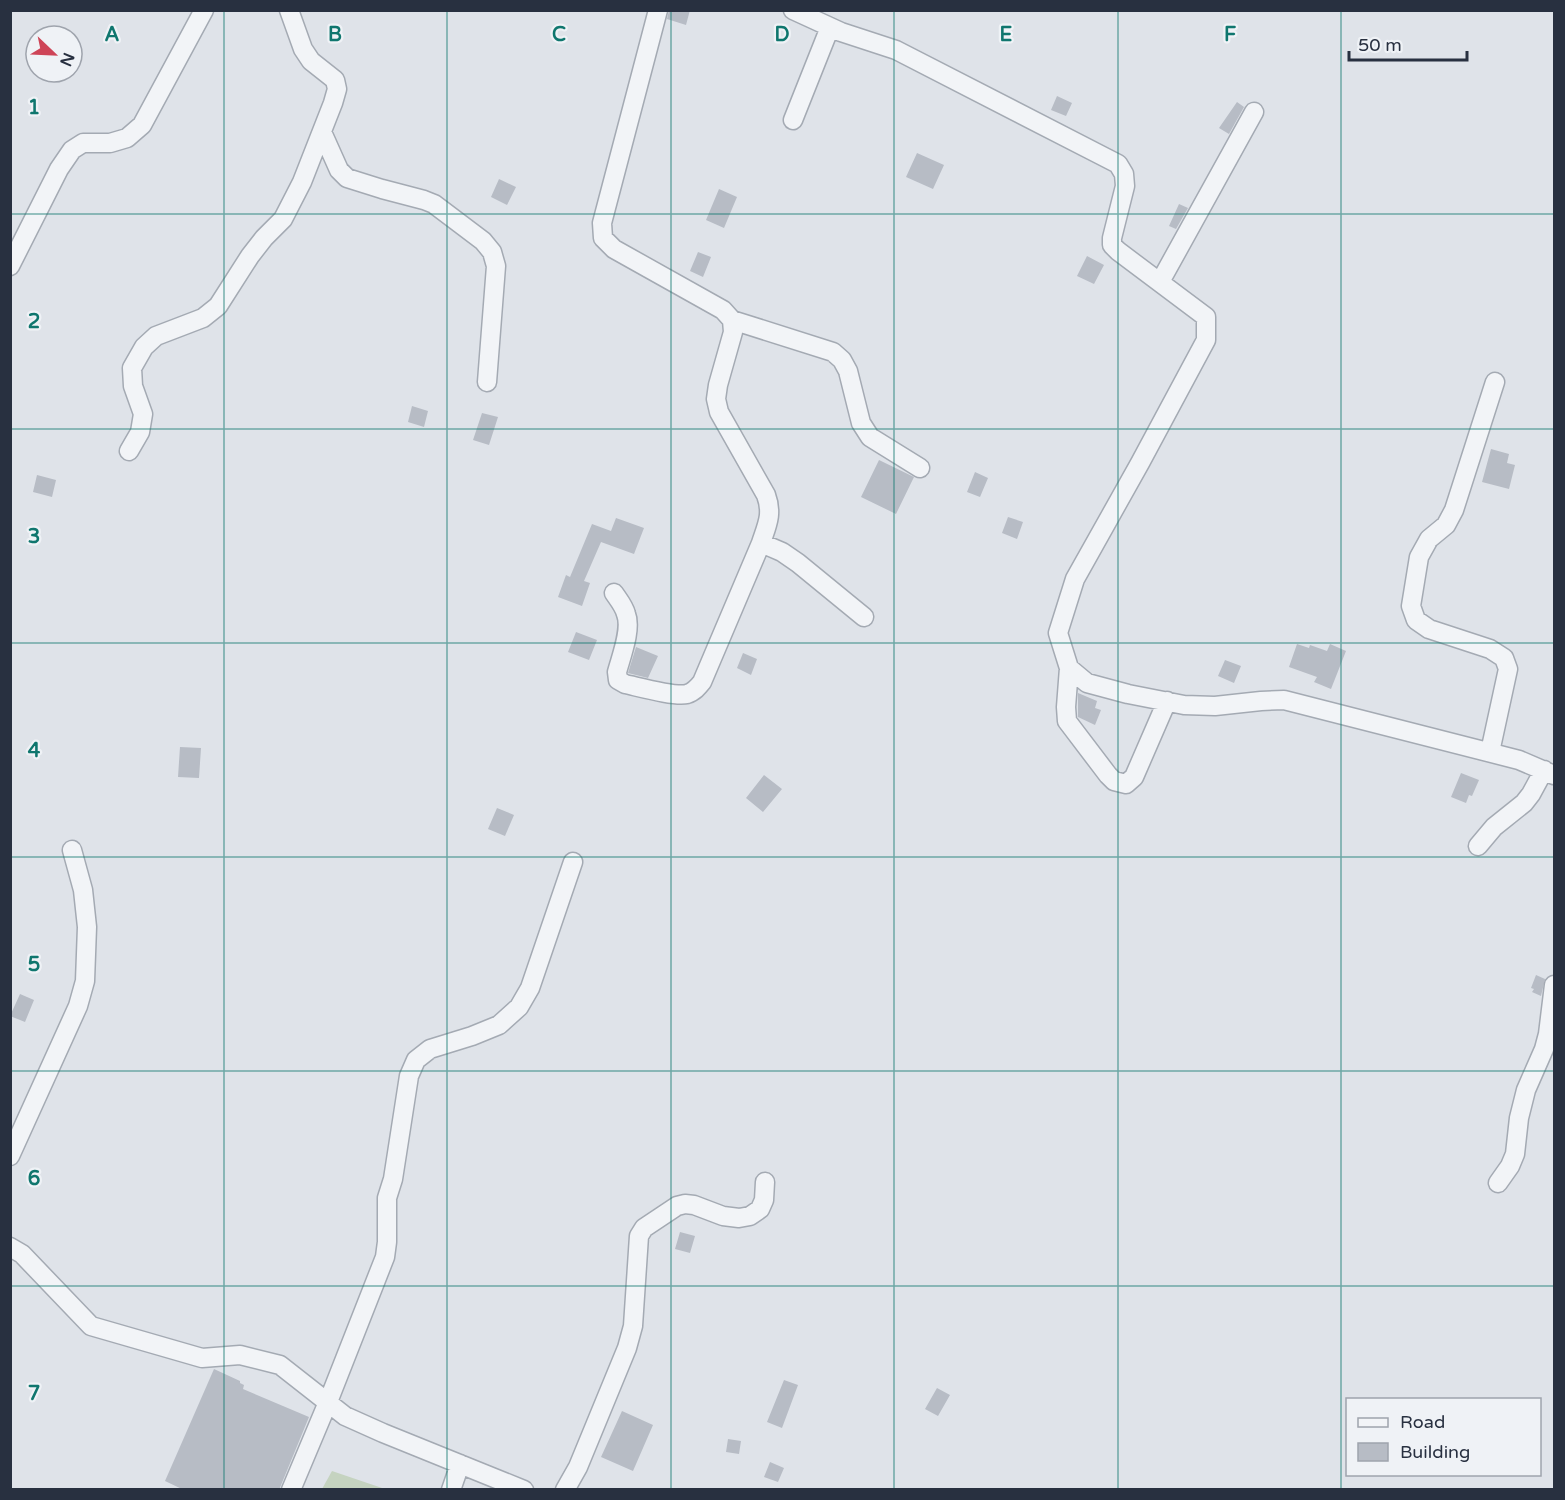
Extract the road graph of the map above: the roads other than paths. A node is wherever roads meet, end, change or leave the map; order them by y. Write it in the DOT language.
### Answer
graph roads {
  1 [pos="204,10"];
  2 [pos="289,10"];
  3 [pos="658,10"];
  4 [pos="793,10"];
  5 [pos="830,27"];
  6 [pos="1254,112"];
  7 [pos="793,120"];
  8 [pos="322,132"];
  9 [pos="10,266"];
  10 [pos="1160,282"];
  11 [pos="732,320"];
  12 [pos="487,382"];
  13 [pos="1495,382"];
  14 [pos="129,451"];
  15 [pos="920,468"];
  16 [pos="761,543"];
  17 [pos="614,592"];
  18 [pos="864,617"];
  19 [pos="1069,668"];
  20 [pos="1167,701"];
  21 [pos="1490,752"];
  22 [pos="1549,772"];
  23 [pos="1478,846"];
  24 [pos="72,850"];
  25 [pos="573,862"];
  26 [pos="1554,985"];
  27 [pos="1550,1044"];
  28 [pos="10,1156"];
  29 [pos="765,1182"];
  30 [pos="1498,1184"];
  31 [pos="10,1247"];
  32 [pos="328,1402"];
  33 [pos="460,1464"];
  34 [pos="291,1490"];
  35 [pos="451,1490"];
  36 [pos="524,1490"];
  37 [pos="565,1490"];
  1 -- 9 [label="street"];
  2 -- 8 [label="street"];
  3 -- 11 [label="street"];
  4 -- 5 [label="street"];
  5 -- 7 [label="street"];
  5 -- 10 [label="street"];
  6 -- 10 [label="street"];
  8 -- 12 [label="street"];
  8 -- 14 [label="street"];
  10 -- 19 [label="street"];
  11 -- 15 [label="street"];
  11 -- 16 [label="street"];
  13 -- 21 [label="street"];
  16 -- 17 [label="street"];
  16 -- 18 [label="street"];
  19 -- 20 [label="street"];
  19 -- 20 [label="street"];
  20 -- 21 [label="street"];
  21 -- 22 [label="street"];
  22 -- 23 [label="street"];
  24 -- 28 [label="street"];
  25 -- 32 [label="street"];
  26 -- 27 [label="street"];
  27 -- 30 [label="street"];
  29 -- 37 [label="street"];
  31 -- 32 [label="street"];
  32 -- 33 [label="street"];
  32 -- 34 [label="street"];
  33 -- 35 [label="street"];
  33 -- 36 [label="street"];
}
